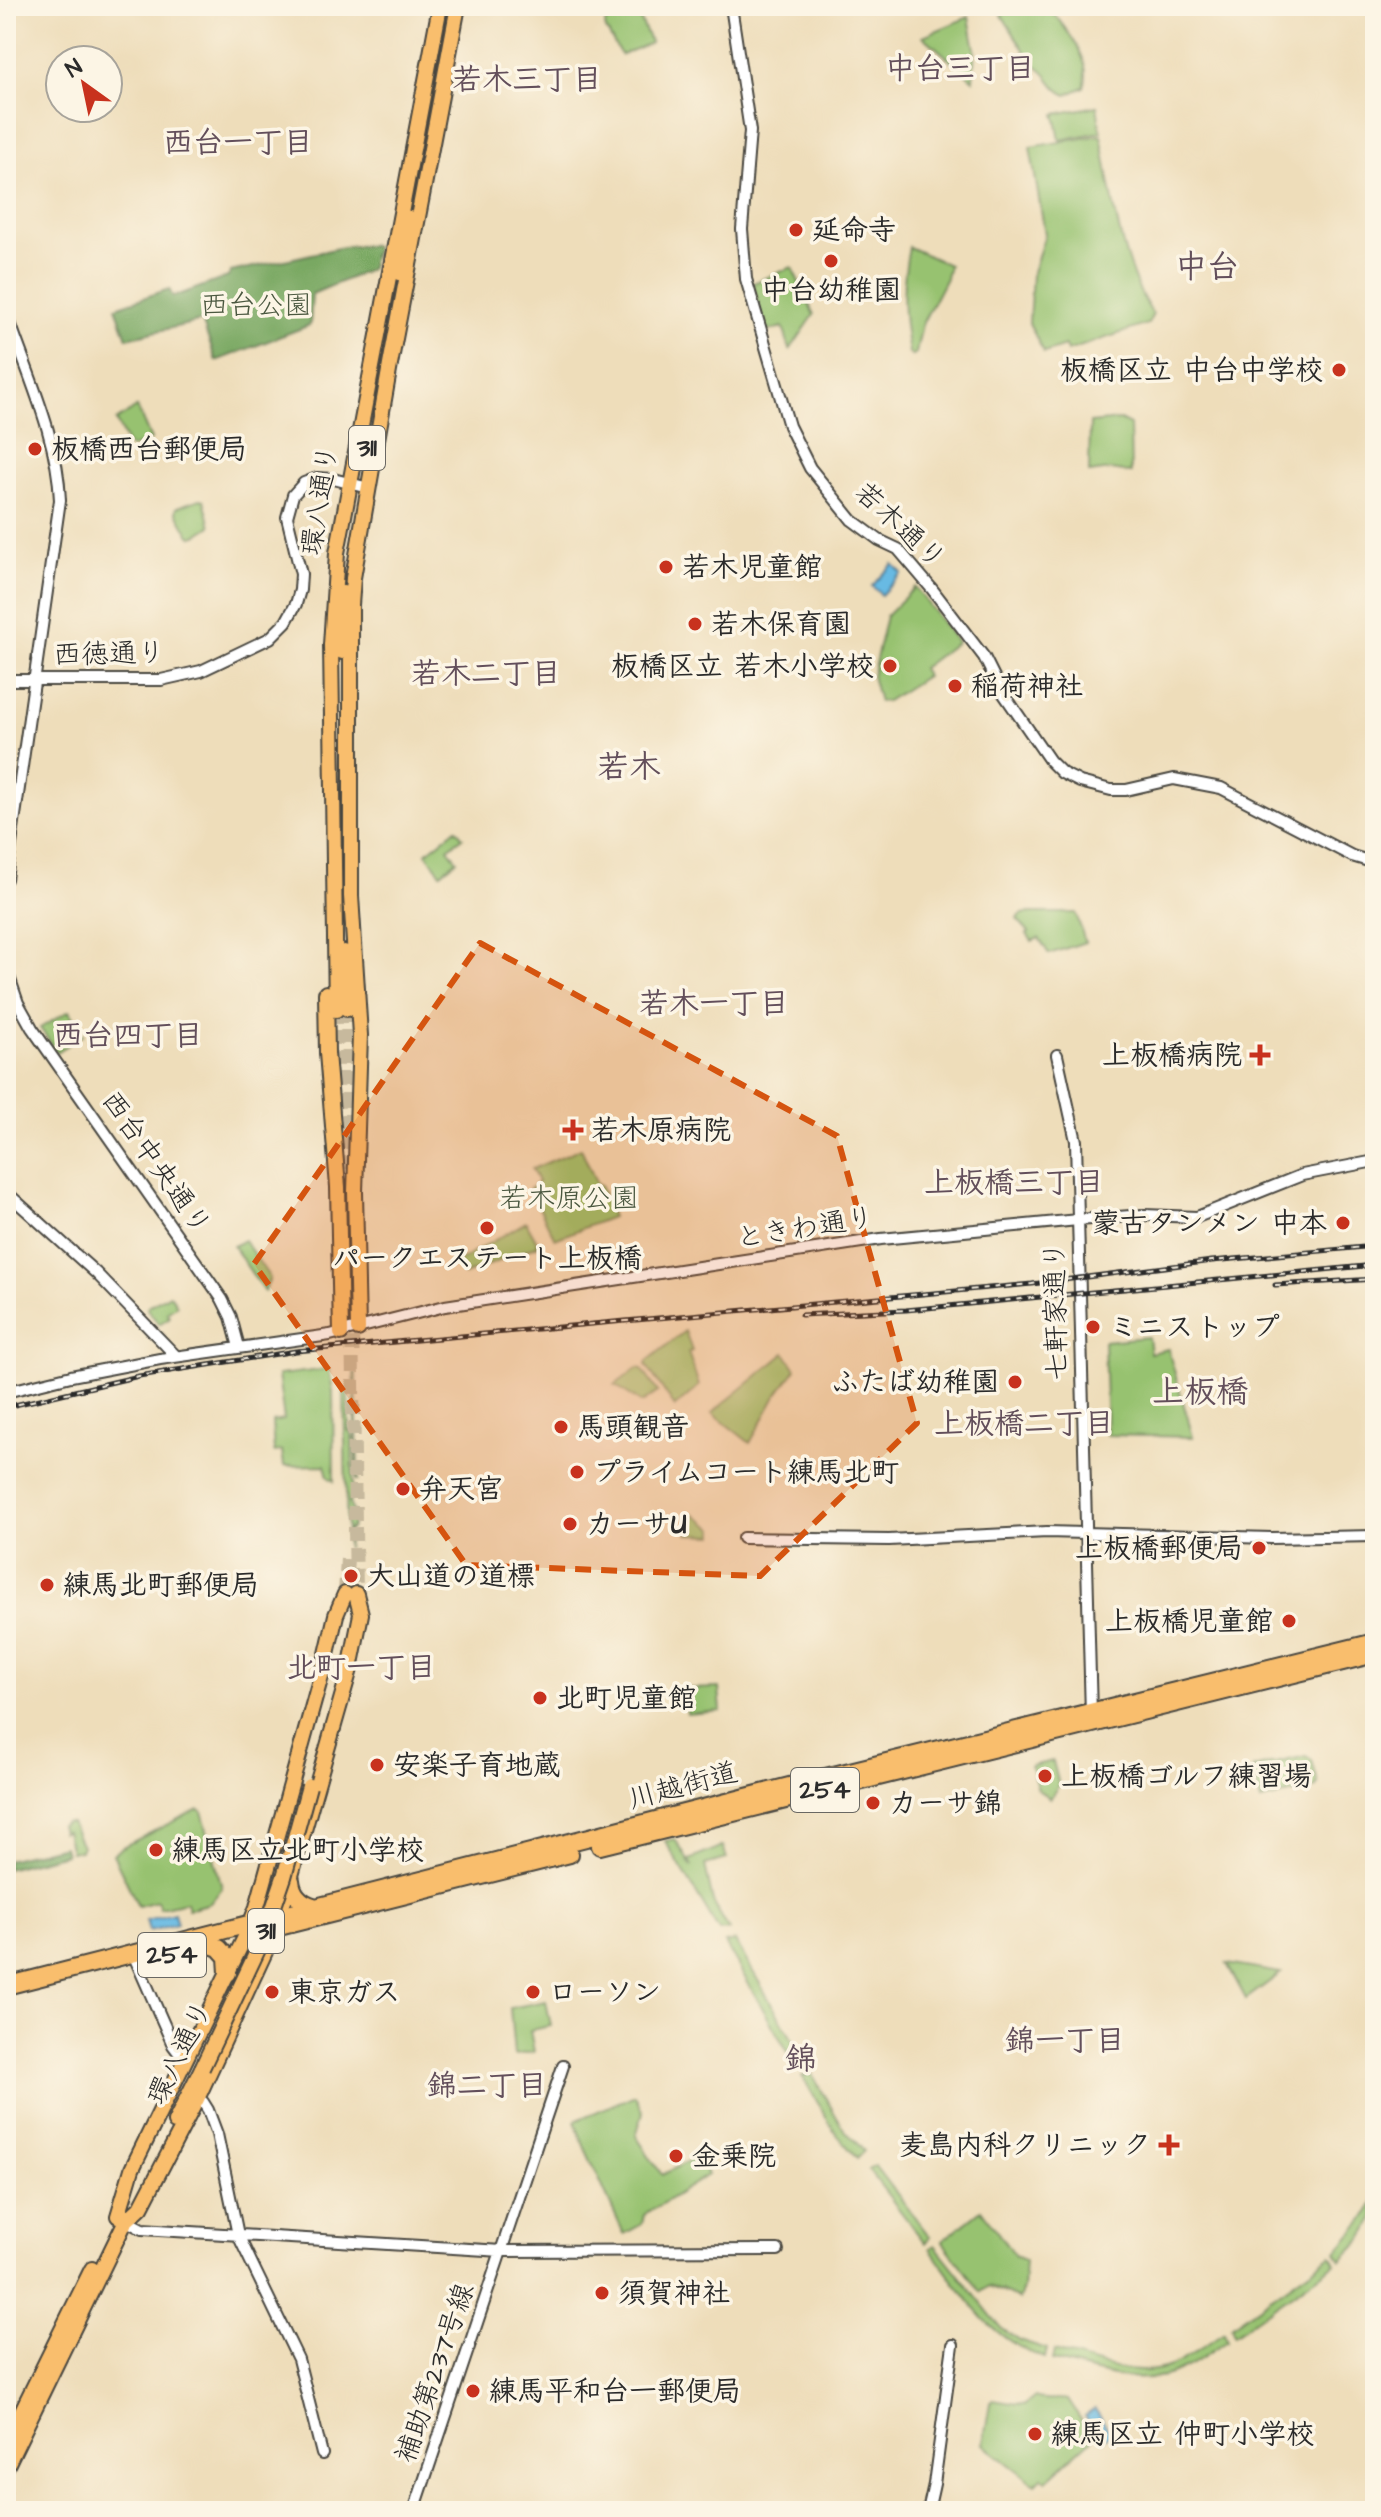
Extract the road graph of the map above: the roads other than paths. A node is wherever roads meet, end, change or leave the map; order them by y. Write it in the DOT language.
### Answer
graph roads {
  1 [pos="436,6"];
  2 [pos="451,6"];
  3 [pos="458,6"];
  4 [pos="731,6"];
  5 [pos="447,42"];
  6 [pos="429,91"];
  7 [pos="6,311"];
  8 [pos="8,324"];
  9 [pos="355,484"];
  10 [pos="6,680"];
  11 [pos="35,680"];
  12 [pos="347,783"];
  13 [pos="332,833"];
  14 [pos="1375,863"];
  15 [pos="6,879"];
  16 [pos="348,895"];
  17 [pos="6,968"];
  18 [pos="1057,1055"];
  19 [pos="1375,1161"];
  20 [pos="336,1165"];
  21 [pos="356,1167"];
  22 [pos="6,1192"];
  23 [pos="1078,1220"];
  24 [pos="358,1329"];
  25 [pos="341,1333"];
  26 [pos="239,1347"];
  27 [pos="176,1356"];
  28 [pos="6,1392"];
  29 [pos="1086,1532"];
  30 [pos="1375,1536"];
  31 [pos="743,1538"];
  32 [pos="350,1594"];
  33 [pos="1375,1642"];
  34 [pos="1375,1654"];
  35 [pos="1090,1719"];
  36 [pos="271,1855"];
  37 [pos="296,1862"];
  38 [pos="291,1880"];
  39 [pos="313,1906"];
  40 [pos="278,1922"];
  41 [pos="248,1930"];
  42 [pos="210,1945"];
  43 [pos="136,1958"];
  44 [pos="228,1973"];
  45 [pos="6,1986"];
  46 [pos="220,1991"];
  47 [pos="6,1997"];
  48 [pos="245,1999"];
  49 [pos="193,2065"];
  50 [pos="563,2066"];
  51 [pos="197,2099"];
  52 [pos="122,2219"];
  53 [pos="238,2235"];
  54 [pos="778,2250"];
  55 [pos="502,2251"];
  56 [pos="953,2345"];
  57 [pos="6,2443"];
  58 [pos="322,2454"];
  59 [pos="6,2467"];
  60 [pos="414,2511"];
  61 [pos="928,2511"];
  1 -- 6 [label="main road, 環八通り / 311"];
  1 -- 6 [label="main road"];
  2 -- 5 [label="main road"];
  2 -- 6 [label="main road, 環八通り / 311"];
  3 -- 5 [label="main road"];
  3 -- 6 [label="main road"];
  4 -- 14 [label="street, 若木通り"];
  5 -- 6 [label="main road"];
  6 -- 9 [label="main road, 環八通り / 311"];
  6 -- 9 [label="main road, 環八通り / 311"];
  6 -- 12 [label="main road"];
  7 -- 8 [label="street"];
  8 -- 11 [label="street"];
  9 -- 11 [label="street, 西徳通り"];
  9 -- 12 [label="main road, 環八通り / 311"];
  9 -- 13 [label="main road, 環八通り / 311"];
  10 -- 11 [label="street, 西徳通り"];
  11 -- 15 [label="street"];
  12 -- 16 [label="main road, 環八通り / 311"];
  12 -- 16 [label="main road"];
  13 -- 16 [label="main road, 環八通り / 311"];
  13 -- 20 [label="main road"];
  16 -- 21 [label="main road"];
  17 -- 26 [label="street, 西台中央通り"];
  18 -- 23 [label="street, 七軒家通り"];
  19 -- 23 [label="street, ときわ通り"];
  20 -- 21 [label="main road"];
  20 -- 25 [label="main road"];
  21 -- 24 [label="main road"];
  22 -- 27 [label="street"];
  23 -- 24 [label="street, ときわ通り"];
  23 -- 29 [label="street, 七軒家通り"];
  24 -- 25 [label="street, ときわ通り"];
  25 -- 26 [label="street, ときわ通り"];
  26 -- 27 [label="street, ときわ通り"];
  27 -- 28 [label="street, ときわ通り"];
  29 -- 30 [label="street"];
  29 -- 31 [label="street"];
  29 -- 35 [label="street, 七軒家通り"];
  32 -- 36 [label="main road"];
  32 -- 37 [label="main road"];
  32 -- 49 [label="main road, 環八通り / 311"];
  33 -- 35 [label="highway, 川越街道 / 254"];
  34 -- 35 [label="highway, 川越街道 / 254"];
  35 -- 39 [label="highway, 川越街道 / 254"];
  35 -- 40 [label="highway, 川越街道 / 254"];
  36 -- 37 [label="main road"];
  36 -- 41 [label="main road"];
  37 -- 38 [label="main road"];
  38 -- 39 [label="highway"];
  38 -- 40 [label="main road"];
  39 -- 40 [label="highway, 川越街道 / 254"];
  40 -- 41 [label="highway, 川越街道 / 254"];
  40 -- 48 [label="main road"];
  41 -- 42 [label="highway, 川越街道 / 254"];
  41 -- 43 [label="highway, 川越街道 / 254"];
  41 -- 44 [label="main road"];
  42 -- 43 [label="highway, 川越街道 / 254"];
  42 -- 44 [label="highway"];
  43 -- 45 [label="highway, 川越街道 / 254"];
  43 -- 47 [label="highway, 川越街道 / 254"];
  43 -- 49 [label="street"];
  44 -- 46 [label="main road"];
  46 -- 48 [label="main road"];
  46 -- 49 [label="main road"];
  48 -- 51 [label="main road"];
  49 -- 52 [label="main road, 環八通り / 311"];
  50 -- 55 [label="street, 補助第237号線"];
  51 -- 52 [label="main road"];
  51 -- 53 [label="street"];
  52 -- 53 [label="street"];
  52 -- 57 [label="main road, 環八通り / 311"];
  52 -- 59 [label="main road, 環八通り / 311"];
  53 -- 55 [label="street"];
  53 -- 58 [label="street"];
  54 -- 55 [label="street"];
  55 -- 60 [label="street, 補助第237号線"];
  56 -- 61 [label="street"];
}
